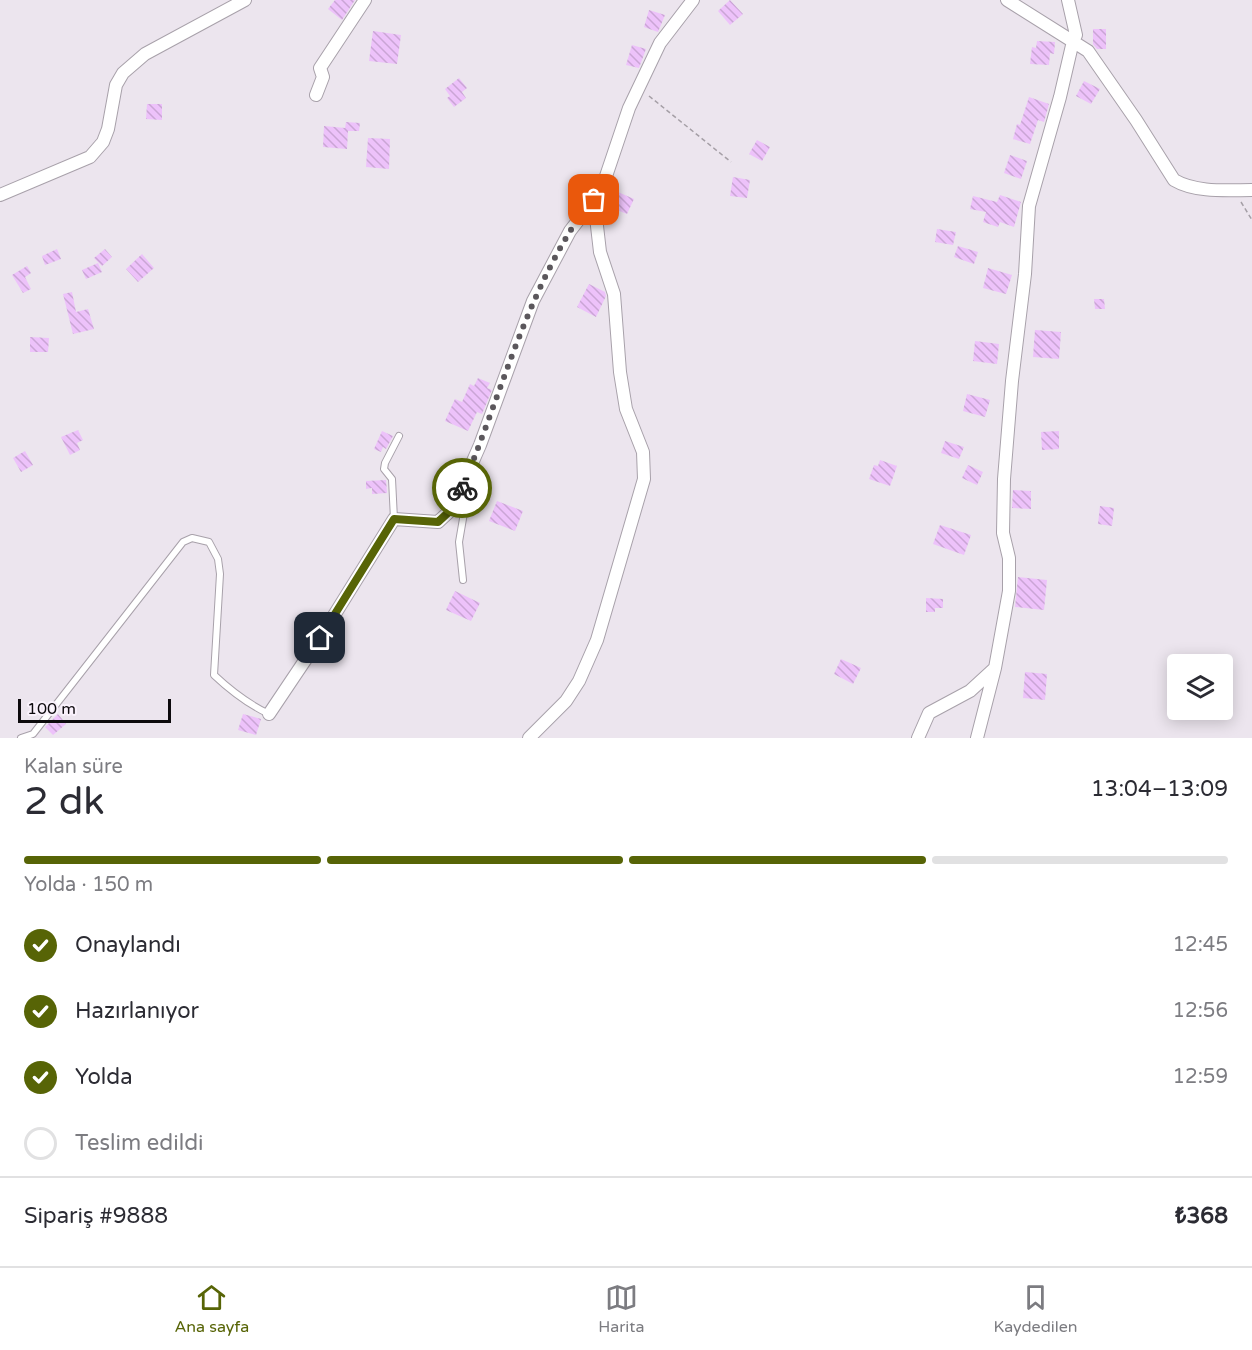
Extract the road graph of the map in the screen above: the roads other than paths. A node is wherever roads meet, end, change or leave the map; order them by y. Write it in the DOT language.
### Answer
graph roads {
  1 [pos="245,0"];
  2 [pos="365,0"];
  3 [pos="693,0"];
  4 [pos="1007,0"];
  5 [pos="1068,0"];
  6 [pos="1072,40"];
  7 [pos="316,95"];
  8 [pos="1252,190"];
  9 [pos="0,195"];
  10 [pos="594,200"];
  11 [pos="399,436"];
  12 [pos="456,502"];
  13 [pos="394,519"];
  14 [pos="463,580"];
  15 [pos="995,668"];
  16 [pos="269,714"];
  17 [pos="21,738"];
  18 [pos="529,738"];
  19 [pos="918,738"];
  20 [pos="977,738"];
  1 -- 9 [label="street"];
  2 -- 7 [label="street"];
  3 -- 10 [label="street"];
  4 -- 6 [label="street"];
  5 -- 6 [label="street"];
  6 -- 8 [label="street"];
  6 -- 15 [label="street"];
  10 -- 12 [label="street"];
  10 -- 18 [label="street"];
  11 -- 13 [label="lane"];
  12 -- 13 [label="street"];
  12 -- 14 [label="lane"];
  13 -- 16 [label="street"];
  15 -- 19 [label="street"];
  15 -- 20 [label="street"];
  16 -- 17 [label="lane"];
}
